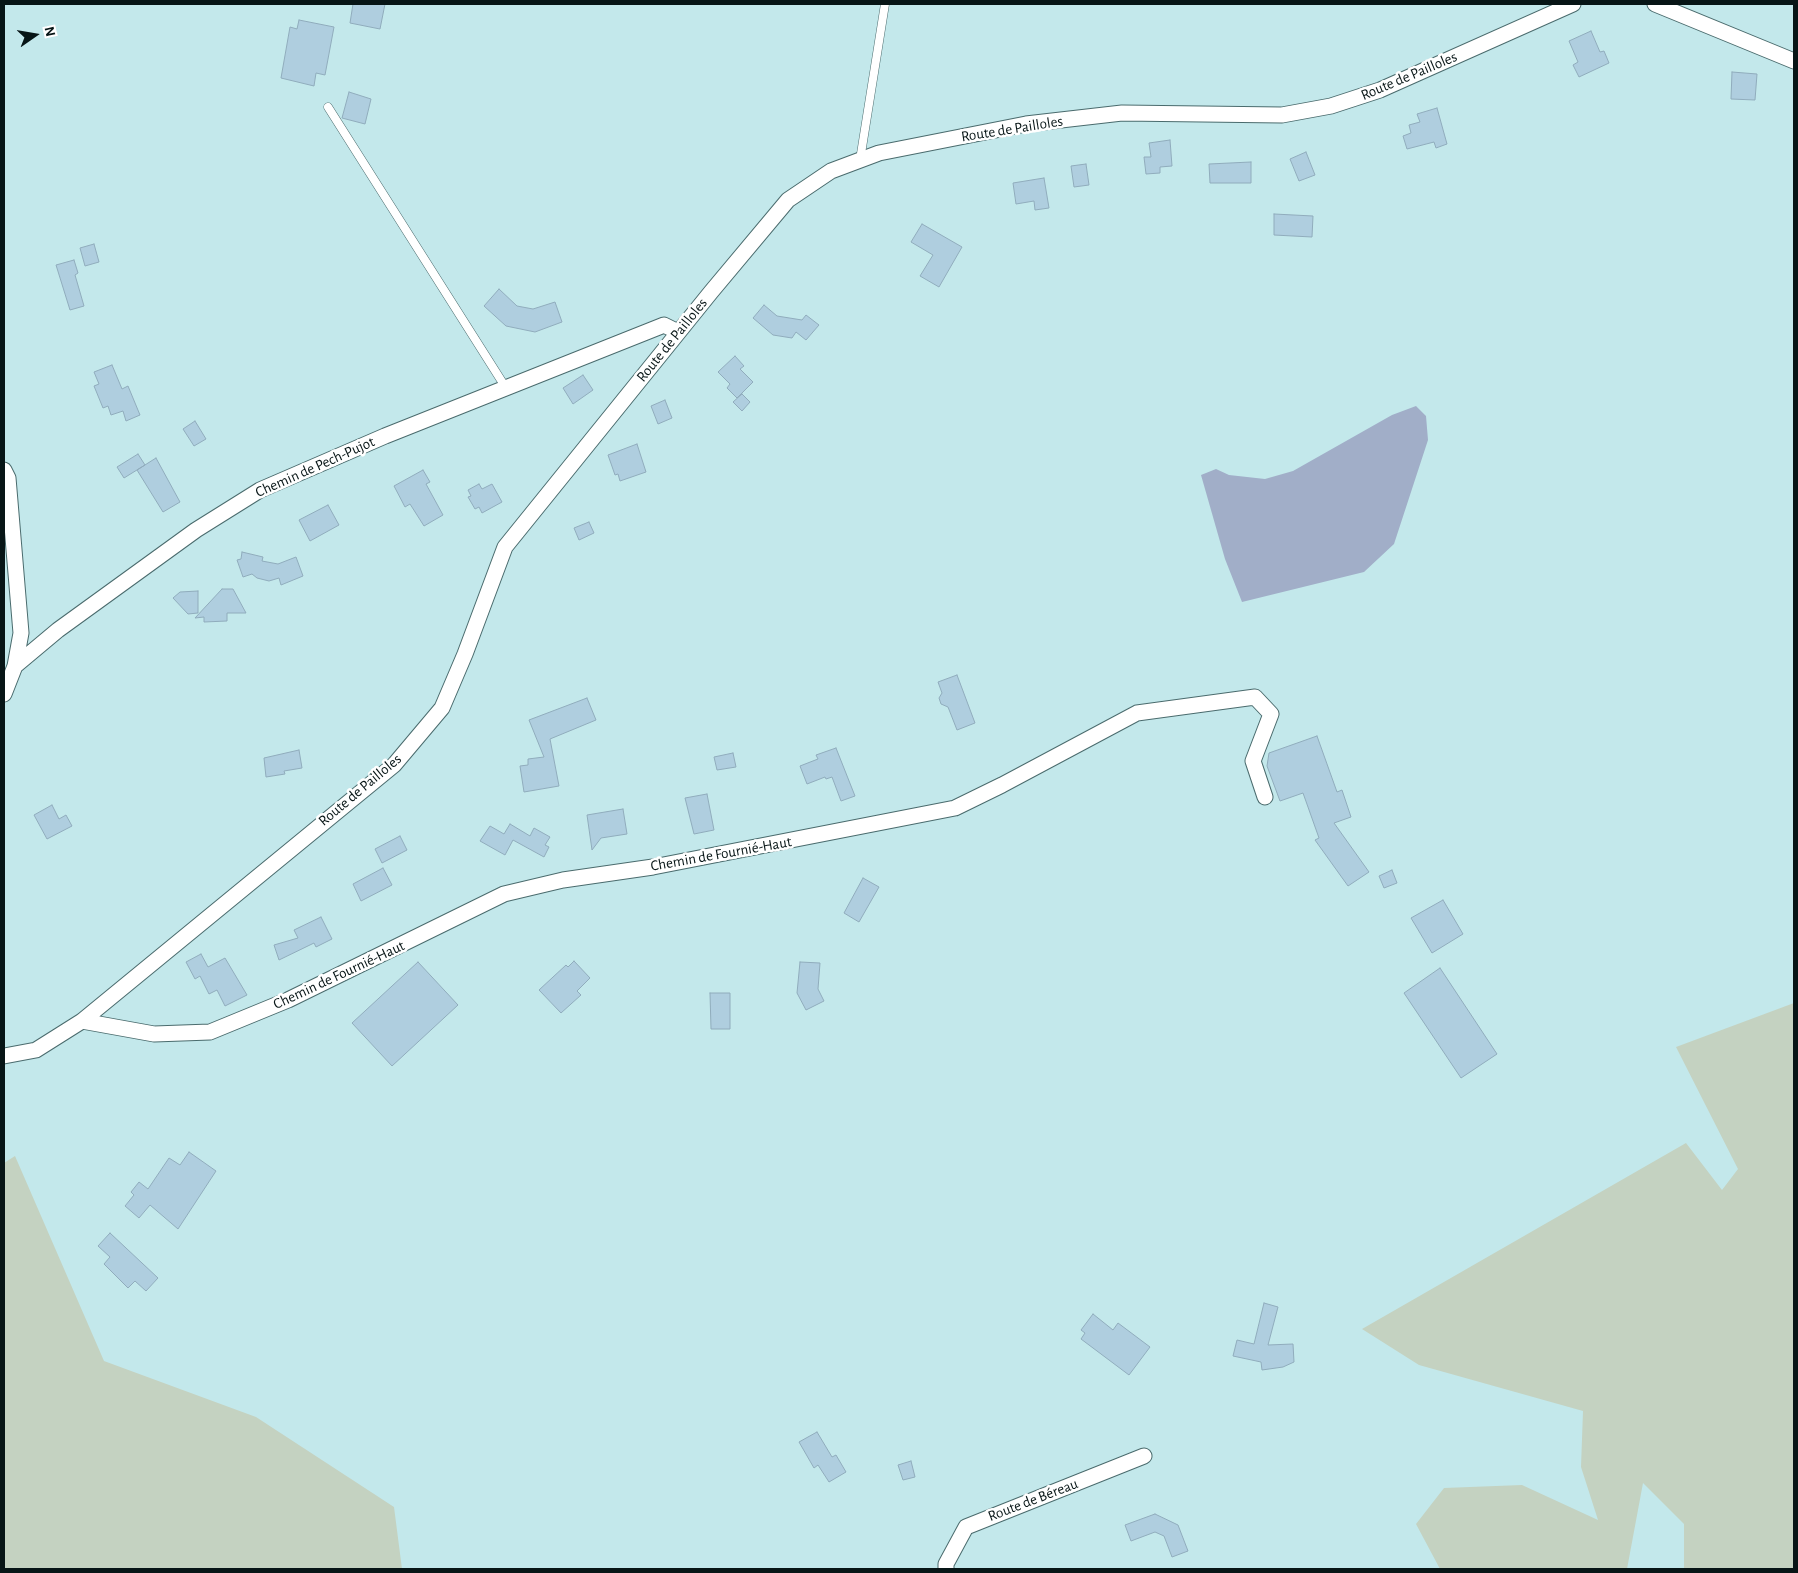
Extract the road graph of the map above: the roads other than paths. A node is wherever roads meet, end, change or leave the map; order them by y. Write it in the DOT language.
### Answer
graph roads {
  1 [pos="885,4"];
  2 [pos="1573,4"];
  3 [pos="1655,4"];
  4 [pos="1794,61"];
  5 [pos="328,107"];
  6 [pos="860,160"];
  7 [pos="678,332"];
  8 [pos="506,388"];
  9 [pos="4,470"];
  10 [pos="15,666"];
  11 [pos="4,694"];
  12 [pos="1266,797"];
  13 [pos="82,1021"];
  14 [pos="4,1056"];
  15 [pos="1144,1456"];
  16 [pos="946,1569"];
  1 -- 6 [label="lane"];
  2 -- 6 [label="street, Route de Pailloles"];
  3 -- 4 [label="street"];
  5 -- 8 [label="lane"];
  6 -- 7 [label="street, Route de Pailloles"];
  7 -- 8 [label="street, Chemin de Pech-Pujot"];
  7 -- 13 [label="street, Route de Pailloles"];
  8 -- 10 [label="street, Chemin de Pech-Pujot"];
  9 -- 10 [label="street"];
  10 -- 11 [label="street, Chemin de Pech-Pujot"];
  12 -- 13 [label="street, Chemin de Fournié-Haut"];
  13 -- 14 [label="street, Route de Pailloles"];
  15 -- 16 [label="street, Route de Béreau"];
}
